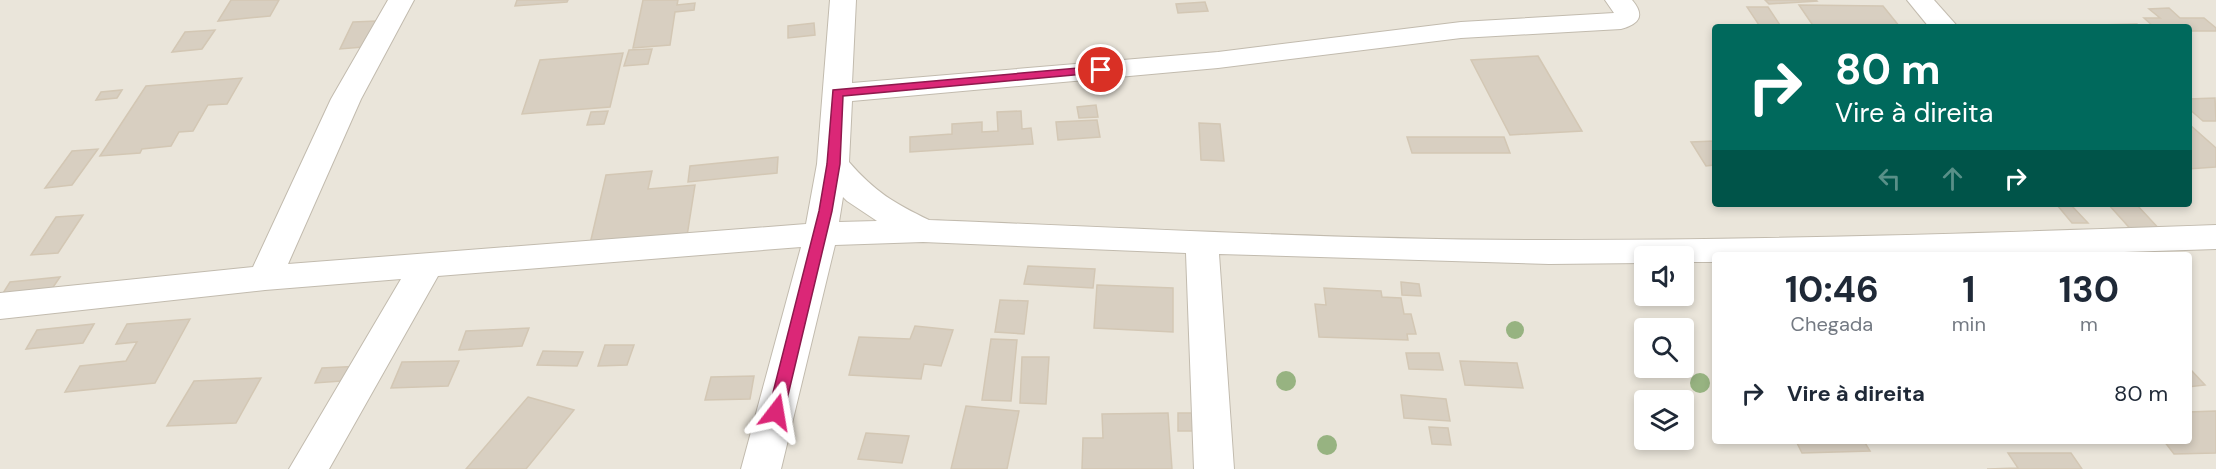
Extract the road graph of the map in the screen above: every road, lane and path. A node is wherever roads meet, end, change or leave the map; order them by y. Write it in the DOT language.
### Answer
graph roads {
  1 [pos="401,0"];
  2 [pos="843,0"];
  3 [pos="1618,0"];
  4 [pos="1920,0"];
  5 [pos="1941,24"];
  6 [pos="837,93"];
  7 [pos="833,164"];
  8 [pos="923,231"];
  9 [pos="821,234"];
  10 [pos="2216,237"];
  11 [pos="1202,243"];
  12 [pos="428,266"];
  13 [pos="265,278"];
  14 [pos="2,308"];
  15 [pos="309,469"];
  16 [pos="761,469"];
  17 [pos="1214,469"];
  1 -- 13 [label="street"];
  2 -- 6 [label="street"];
  3 -- 6 [label="street"];
  4 -- 5 [label="street"];
  6 -- 7 [label="street"];
  7 -- 8 [label="street"];
  7 -- 9 [label="street"];
  8 -- 9 [label="street"];
  8 -- 11 [label="street"];
  9 -- 12 [label="street"];
  9 -- 16 [label="street"];
  10 -- 11 [label="street"];
  11 -- 17 [label="street"];
  12 -- 13 [label="street"];
  12 -- 15 [label="street"];
  13 -- 14 [label="street"];
}
